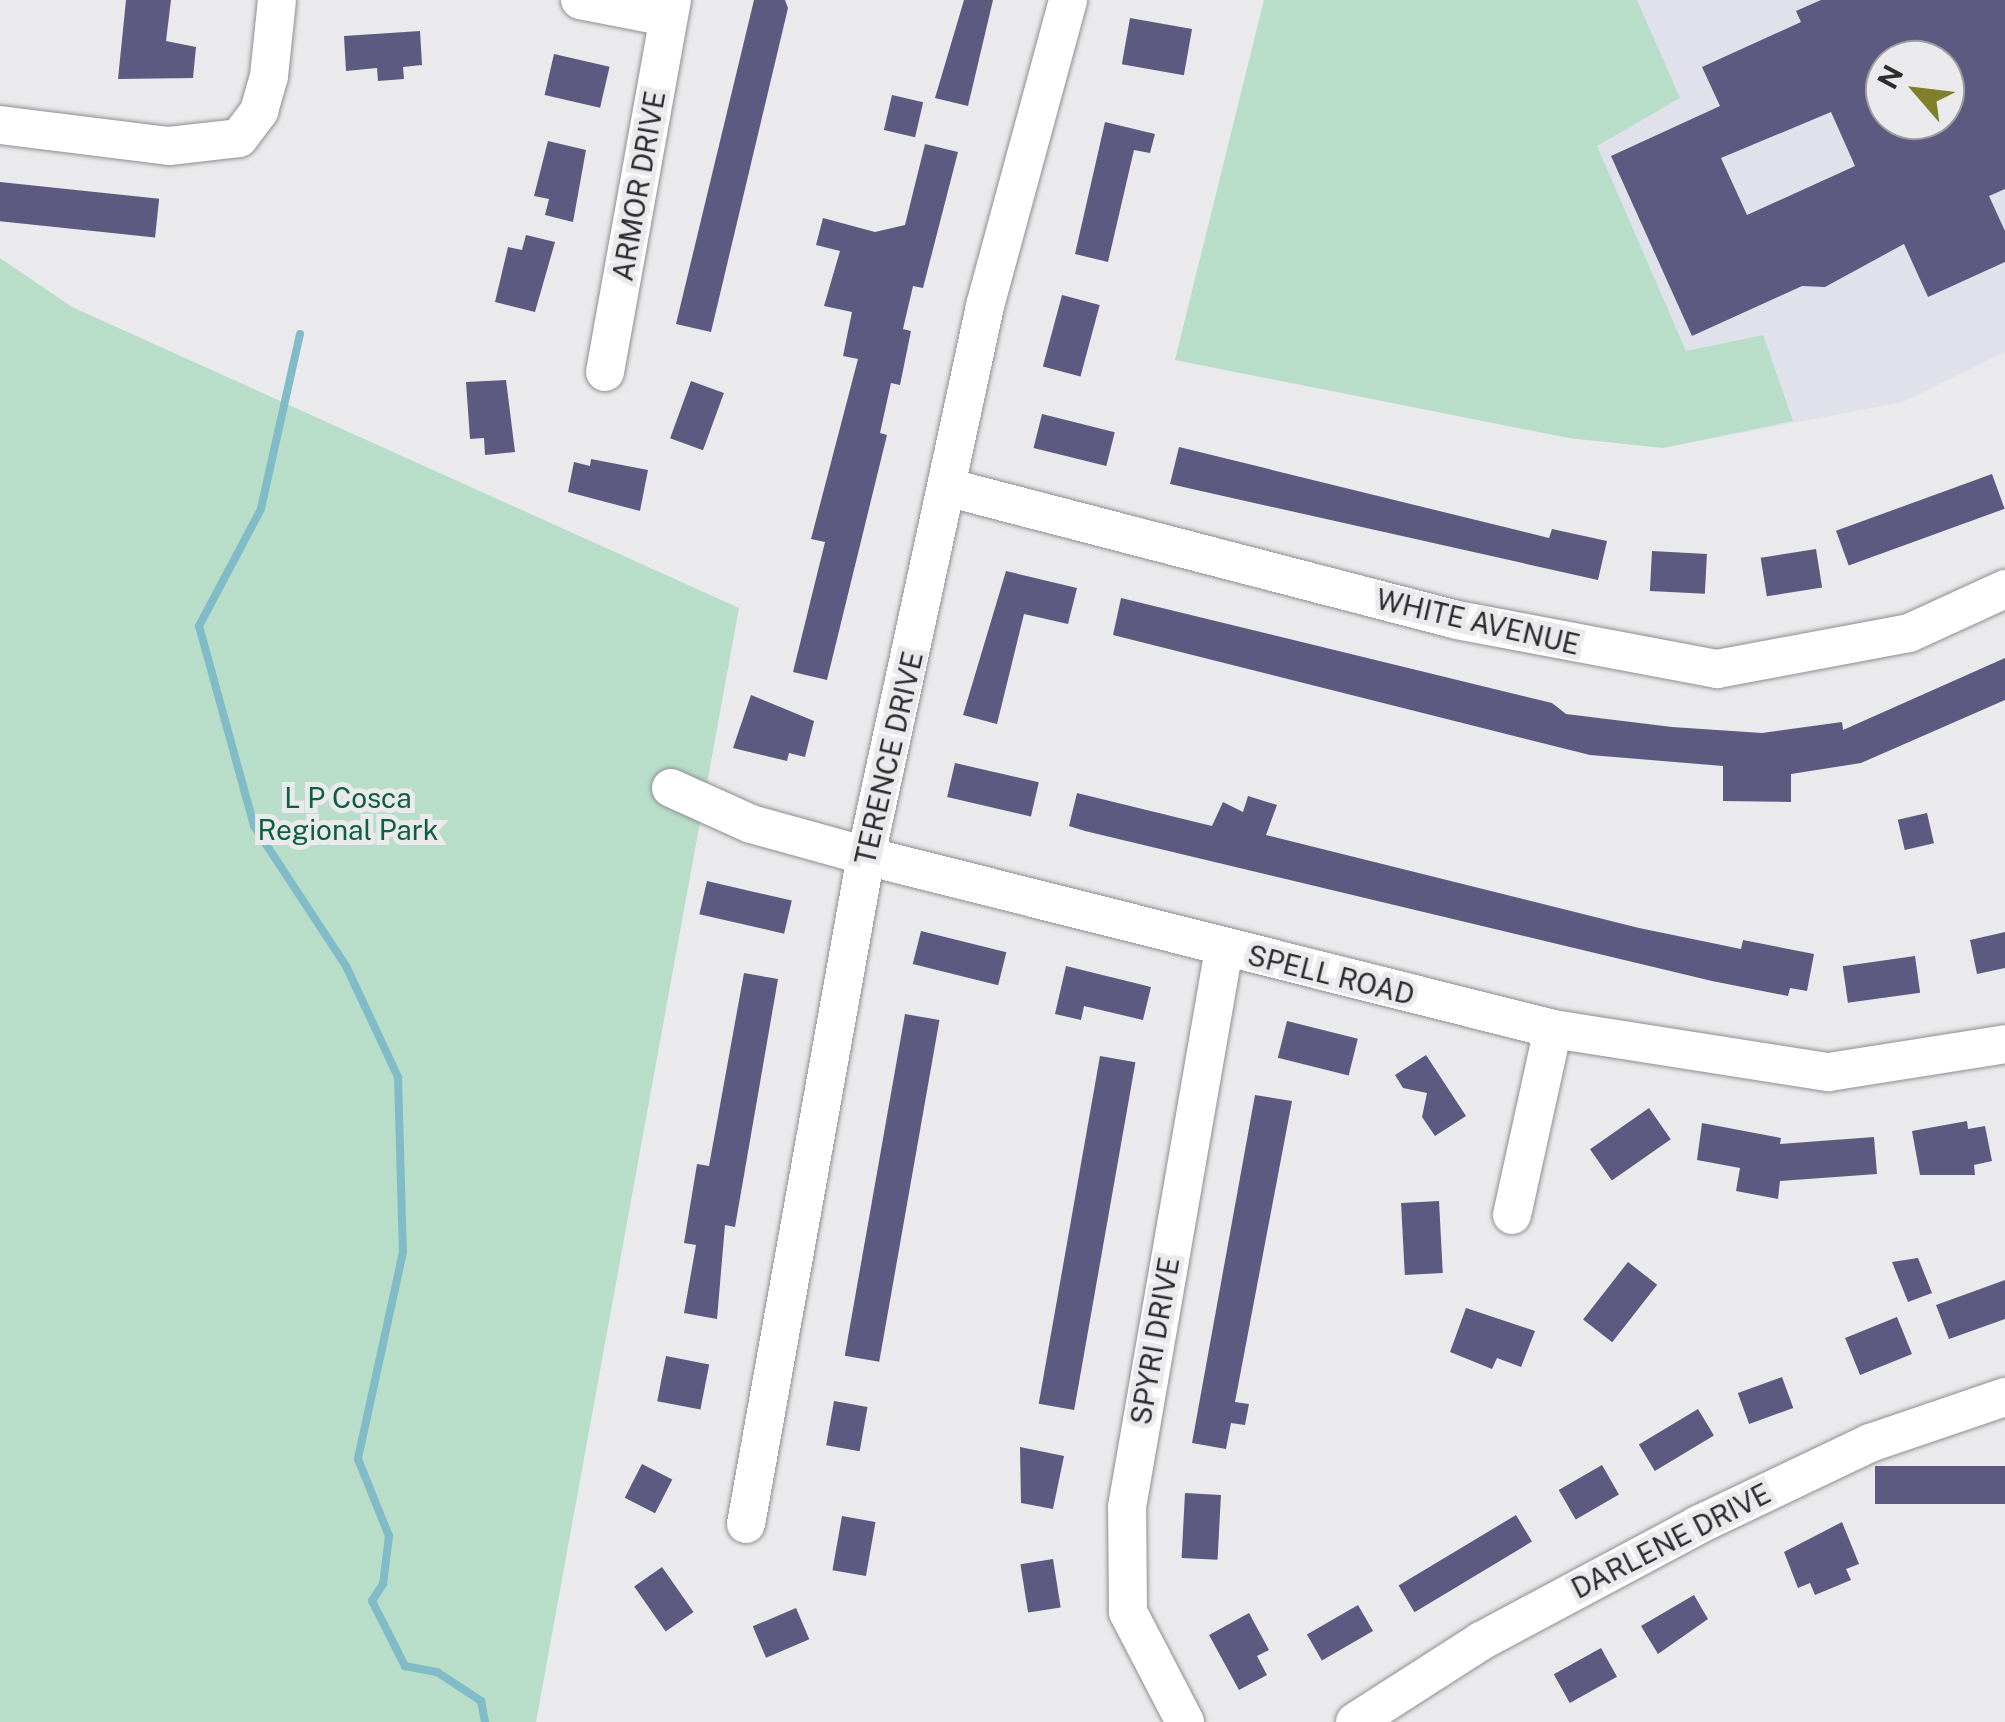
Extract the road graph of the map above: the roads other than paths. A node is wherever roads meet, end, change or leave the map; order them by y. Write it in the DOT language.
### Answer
graph roads {
  1 [pos="278,0"];
  2 [pos="580,0"];
  3 [pos="1068,0"];
  4 [pos="670,8"];
  5 [pos="0,125"];
  6 [pos="605,372"];
  7 [pos="950,488"];
  8 [pos="2005,589"];
  9 [pos="671,788"];
  10 [pos="866,856"];
  11 [pos="1224,949"];
  12 [pos="1553,1029"];
  13 [pos="2005,1044"];
  14 [pos="1512,1216"];
  15 [pos="2005,1397"];
  16 [pos="746,1524"];
  17 [pos="1364,1720"];
  18 [pos="1185,1722"];
  1 -- 5 [label="street"];
  2 -- 4 [label="street"];
  3 -- 7 [label="street, TERENCE DRIVE"];
  4 -- 6 [label="street, ARMOR DRIVE"];
  7 -- 8 [label="street, WHITE AVENUE"];
  7 -- 10 [label="street, TERENCE DRIVE"];
  9 -- 10 [label="street, SPELL ROAD"];
  10 -- 11 [label="street, SPELL ROAD"];
  10 -- 16 [label="street, TERENCE DRIVE"];
  11 -- 12 [label="street, SPELL ROAD"];
  11 -- 18 [label="street, SPYRI DRIVE"];
  12 -- 13 [label="street, SPELL ROAD"];
  12 -- 14 [label="street"];
  15 -- 17 [label="street, DARLENE DRIVE"];
}
